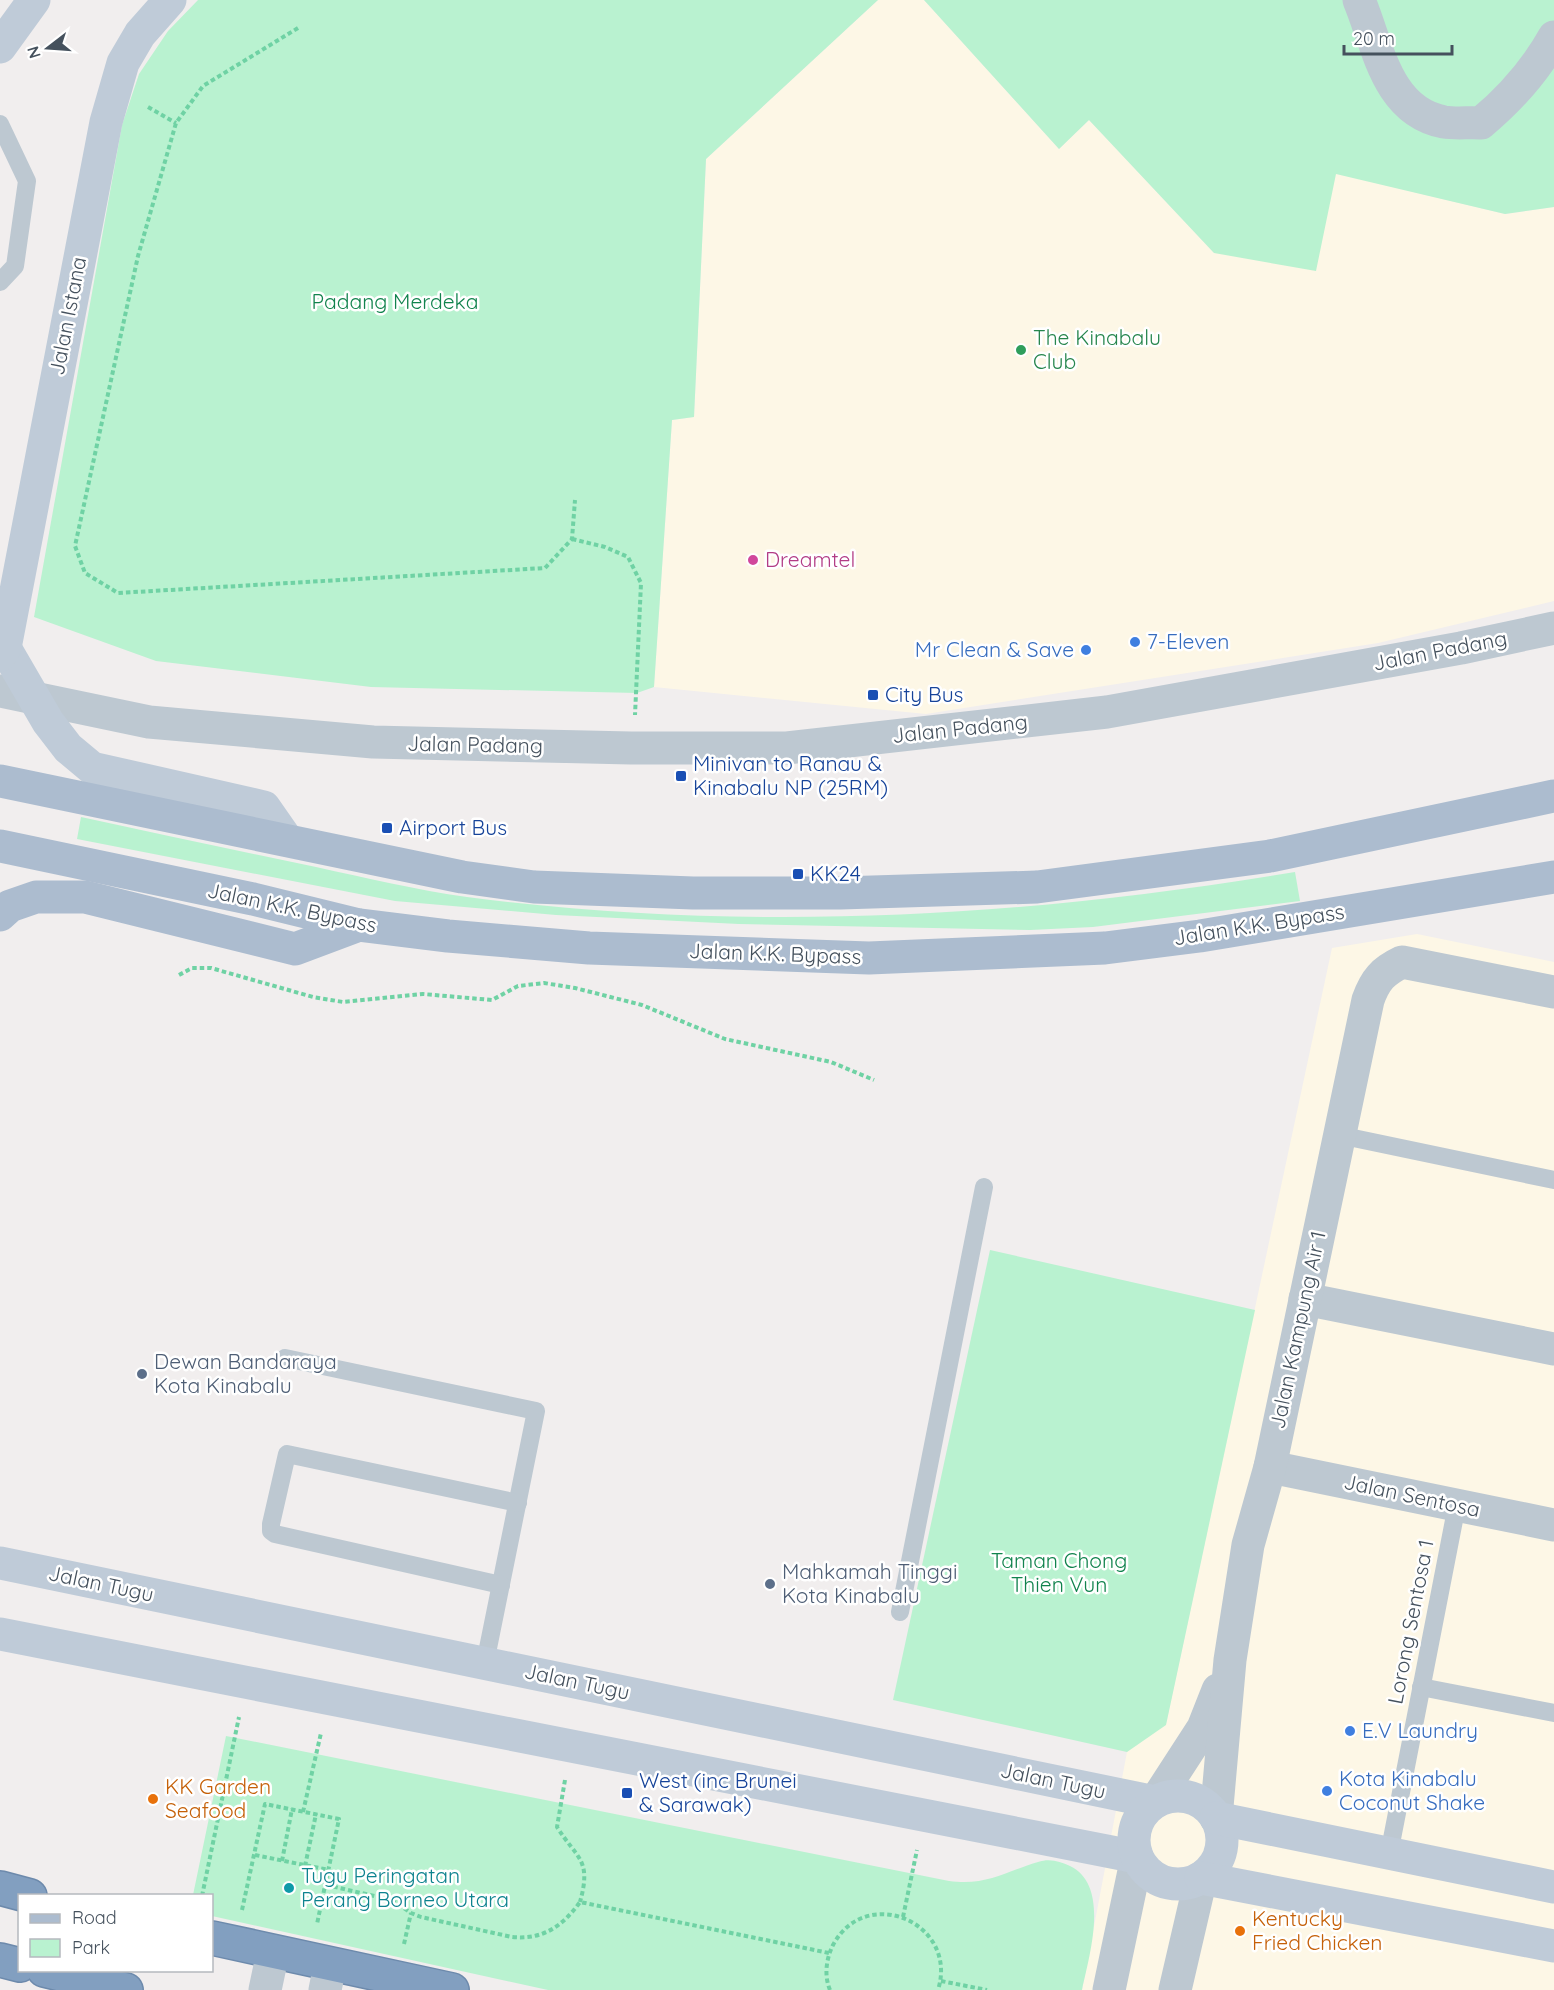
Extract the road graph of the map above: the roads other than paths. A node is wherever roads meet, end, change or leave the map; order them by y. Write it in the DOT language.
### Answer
graph roads {
  1 [pos="33,0"];
  2 [pos="170,0"];
  3 [pos="1359,0"];
  4 [pos="1554,37"];
  5 [pos="0,46"];
  6 [pos="0,124"];
  7 [pos="0,282"];
  8 [pos="1554,627"];
  9 [pos="2,652"];
  10 [pos="0,691"];
  11 [pos="38,701"];
  12 [pos="1,784"];
  13 [pos="1554,796"];
  14 [pos="287,840"];
  15 [pos="0,846"];
  16 [pos="1554,877"];
  17 [pos="0,915"];
  18 [pos="360,926"];
  19 [pos="1554,992"];
  20 [pos="1339,1135"];
  21 [pos="1554,1180"];
  22 [pos="984,1187"];
  23 [pos="1305,1299"];
  24 [pos="1554,1350"];
  25 [pos="285,1358"];
  26 [pos="1270,1467"];
  27 [pos="518,1503"];
  28 [pos="1457,1505"];
  29 [pos="1554,1525"];
  30 [pos="0,1563"];
  31 [pos="501,1585"];
  32 [pos="900,1612"];
  33 [pos="0,1634"];
  34 [pos="1230,1660"];
  35 [pos="485,1663"];
  36 [pos="1421,1687"];
  37 [pos="1554,1713"];
  38 [pos="1155,1802"];
  39 [pos="1216,1818"];
  40 [pos="1389,1854"];
  41 [pos="1137,1857"];
  42 [pos="1201,1878"];
  43 [pos="1554,1887"];
  44 [pos="0,1888"];
  45 [pos="22,1894"];
  46 [pos="213,1938"];
  47 [pos="1554,1946"];
  48 [pos="273,1952"];
  49 [pos="0,1960"];
  50 [pos="18,1964"];
  51 [pos="48,1972"];
  52 [pos="328,1977"];
  53 [pos="126,1990"];
  54 [pos="265,1990"];
  55 [pos="452,1990"];
  56 [pos="1109,1990"];
  57 [pos="1175,1990"];
  1 -- 5 [label="street"];
  2 -- 9 [label="street, Jalan Istana"];
  3 -- 4 [label="street"];
  6 -- 7 [label="lane"];
  8 -- 11 [label="street, Jalan Padang"];
  9 -- 11 [label="street"];
  10 -- 11 [label="street, Jalan Padang"];
  11 -- 14 [label="street"];
  12 -- 14 [label="main road"];
  13 -- 14 [label="main road"];
  15 -- 18 [label="main road, Jalan K.K. Bypass"];
  16 -- 18 [label="main road, Jalan K.K. Bypass"];
  17 -- 18 [label="main road"];
  19 -- 20 [label="street, Jalan Kampung Air 1"];
  20 -- 21 [label="lane"];
  20 -- 23 [label="street, Jalan Kampung Air 1"];
  22 -- 32 [label="lane"];
  23 -- 24 [label="street"];
  23 -- 26 [label="street, Jalan Kampung Air 1"];
  25 -- 27 [label="lane"];
  26 -- 28 [label="street, Jalan Sentosa"];
  26 -- 34 [label="street, Jalan Kampung Air 1"];
  27 -- 31 [label="lane"];
  27 -- 31 [label="lane"];
  28 -- 29 [label="street, Jalan Sentosa"];
  28 -- 36 [label="lane, Lorong Sentosa 1"];
  30 -- 35 [label="street, Jalan Tugu"];
  31 -- 35 [label="lane"];
  33 -- 41 [label="street"];
  34 -- 38 [label="street, Jalan Kampung Air 1"];
  34 -- 39 [label="street, Jalan Kampung Air 1"];
  35 -- 38 [label="street, Jalan Tugu"];
  36 -- 37 [label="lane"];
  36 -- 40 [label="lane, Lorong Sentosa 1"];
  38 -- 39 [label="street"];
  38 -- 41 [label="street"];
  39 -- 40 [label="street"];
  39 -- 42 [label="street"];
  40 -- 43 [label="street"];
  41 -- 42 [label="street"];
  41 -- 56 [label="street"];
  42 -- 47 [label="street"];
  42 -- 57 [label="street"];
  44 -- 45 [label="highway"];
  46 -- 48 [label="highway"];
  48 -- 52 [label="highway"];
  48 -- 54 [label="street"];
  49 -- 50 [label="highway"];
  51 -- 53 [label="highway"];
  52 -- 55 [label="highway"];
}
